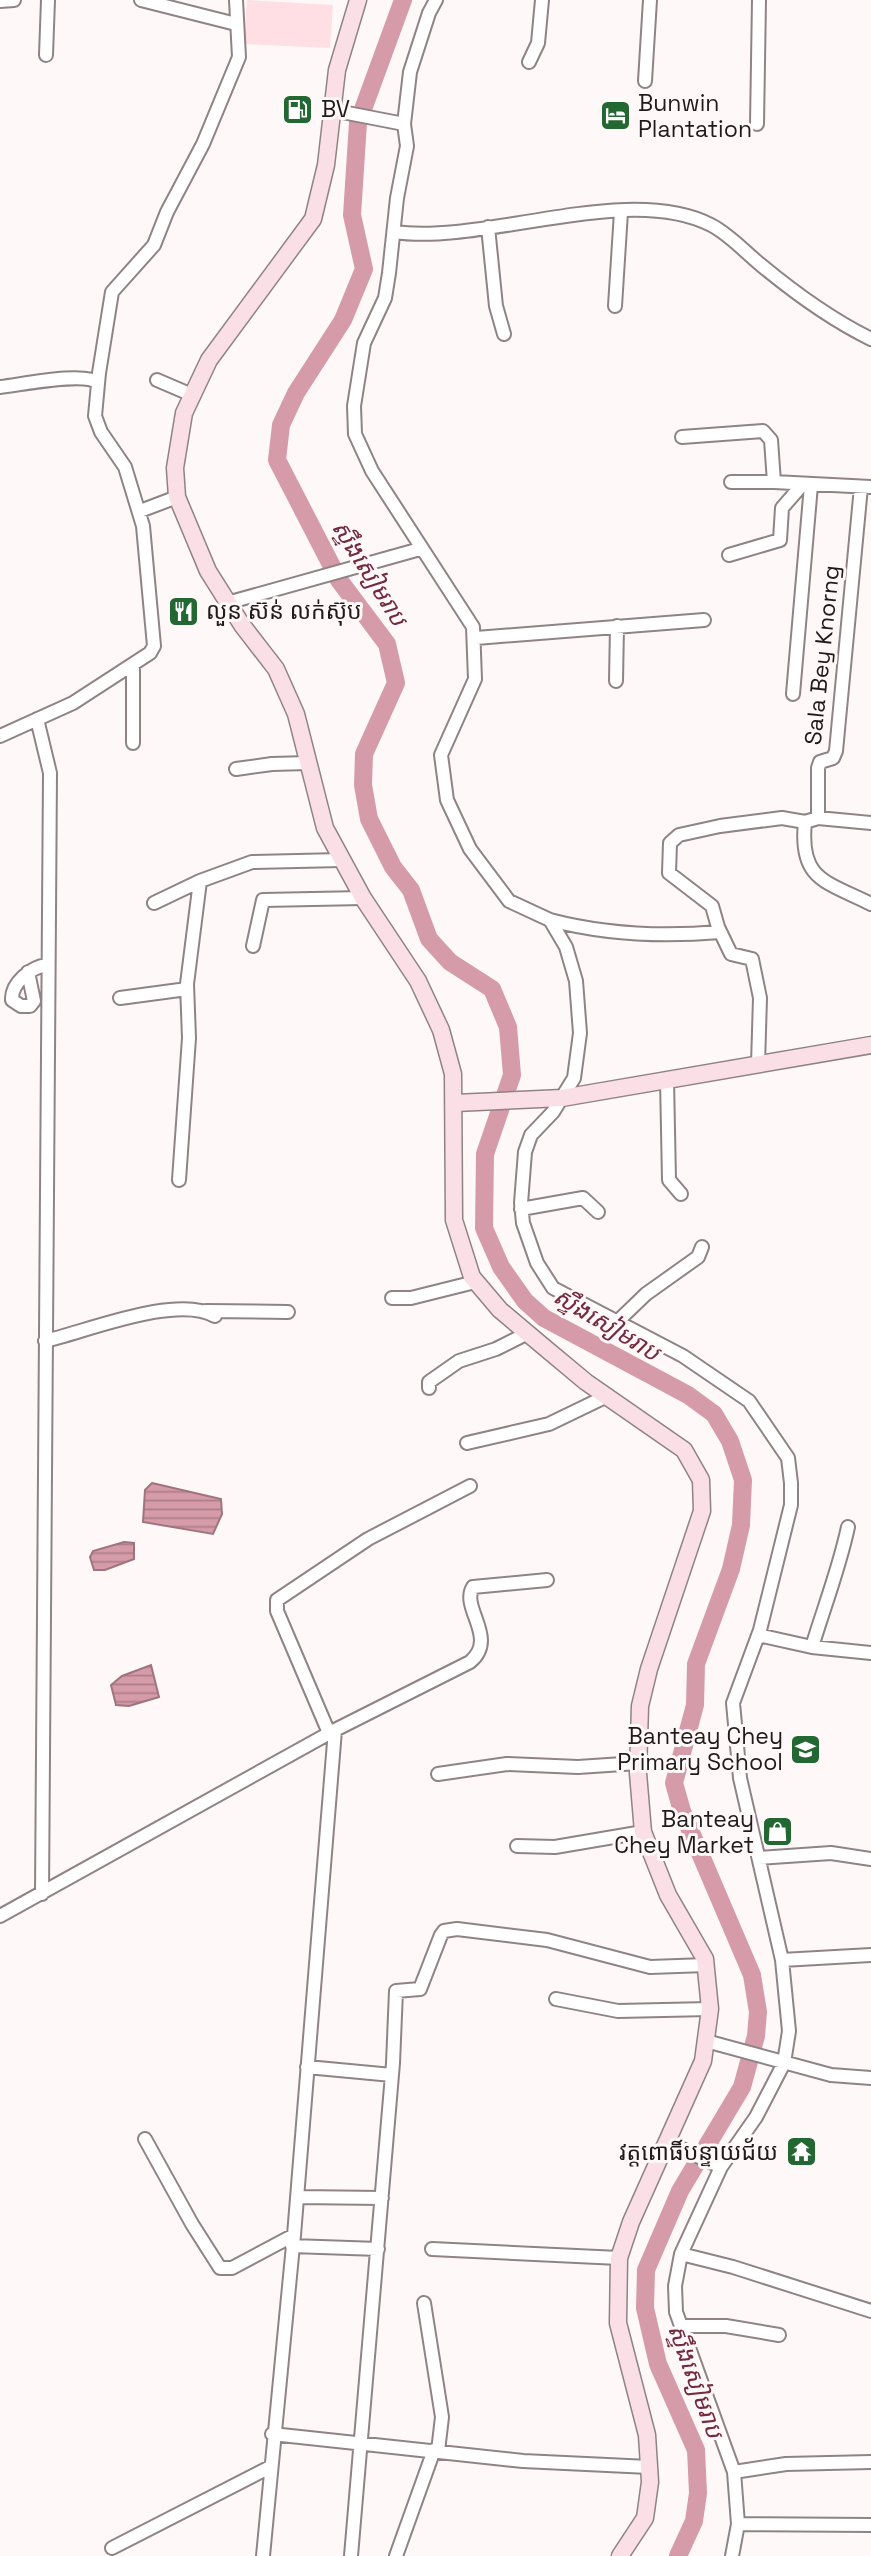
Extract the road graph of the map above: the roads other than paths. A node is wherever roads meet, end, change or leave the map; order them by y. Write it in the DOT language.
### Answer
graph roads {
  1 [pos="14,0"];
  2 [pos="48,0"];
  3 [pos="141,0"];
  4 [pos="236,0"];
  5 [pos="358,0"];
  6 [pos="436,0"];
  7 [pos="542,0"];
  8 [pos="650,0"];
  9 [pos="759,0"];
  10 [pos="0,1"];
  11 [pos="236,24"];
  12 [pos="46,55"];
  13 [pos="528,62"];
  14 [pos="645,81"];
  15 [pos="339,112"];
  16 [pos="399,123"];
  17 [pos="757,124"];
  18 [pos="621,212"];
  19 [pos="488,227"];
  20 [pos="394,232"];
  21 [pos="615,306"];
  22 [pos="504,334"];
  23 [pos="870,336"];
  24 [pos="158,380"];
  25 [pos="97,383"];
  26 [pos="0,387"];
  27 [pos="192,395"];
  28 [pos="682,437"];
  29 [pos="731,482"];
  30 [pos="774,482"];
  31 [pos="807,485"];
  32 [pos="866,487"];
  33 [pos="177,497"];
  34 [pos="140,511"];
  35 [pos="420,549"];
  36 [pos="729,555"];
  37 [pos="227,603"];
  38 [pos="704,620"];
  39 [pos="617,625"];
  40 [pos="476,638"];
  41 [pos="133,665"];
  42 [pos="616,681"];
  43 [pos="793,694"];
  44 [pos="37,719"];
  45 [pos="0,736"];
  46 [pos="134,743"];
  47 [pos="308,763"];
  48 [pos="236,769"];
  49 [pos="811,820"];
  50 [pos="871,823"];
  51 [pos="341,860"];
  52 [pos="200,881"];
  53 [pos="363,898"];
  54 [pos="155,903"];
  55 [pos="871,904"];
  56 [pos="550,920"];
  57 [pos="720,932"];
  58 [pos="253,946"];
  59 [pos="47,965"];
  60 [pos="28,972"];
  61 [pos="187,989"];
  62 [pos="120,998"];
  63 [pos="871,1045"];
  64 [pos="758,1064"];
  65 [pos="667,1079"];
  66 [pos="556,1099"];
  67 [pos="455,1103"];
  68 [pos="179,1180"];
  69 [pos="681,1194"];
  70 [pos="521,1209"];
  71 [pos="598,1212"];
  72 [pos="702,1247"];
  73 [pos="475,1282"];
  74 [pos="393,1298"];
  75 [pos="288,1312"];
  76 [pos="618,1321"];
  77 [pos="528,1333"];
  78 [pos="45,1341"];
  79 [pos="429,1388"];
  80 [pos="607,1396"];
  81 [pos="467,1443"];
  82 [pos="470,1486"];
  83 [pos="848,1527"];
  84 [pos="547,1580"];
  85 [pos="758,1635"];
  86 [pos="812,1647"];
  87 [pos="871,1653"];
  88 [pos="332,1731"];
  89 [pos="638,1763"];
  90 [pos="438,1774"];
  91 [pos="643,1832"];
  92 [pos="517,1846"];
  93 [pos="759,1858"];
  94 [pos="871,1858"];
  95 [pos="41,1894"];
  96 [pos="0,1916"];
  97 [pos="871,1955"];
  98 [pos="782,1960"];
  99 [pos="706,1965"];
  100 [pos="556,1998"];
  101 [pos="710,2009"];
  102 [pos="706,2041"];
  103 [pos="784,2063"];
  104 [pos="307,2067"];
  105 [pos="392,2075"];
  106 [pos="867,2079"];
  107 [pos="145,2138"];
  108 [pos="667,2141"];
  109 [pos="717,2165"];
  110 [pos="297,2197"];
  111 [pos="382,2198"];
  112 [pos="293,2241"];
  113 [pos="378,2249"];
  114 [pos="432,2249"];
  115 [pos="681,2254"];
  116 [pos="619,2258"];
  117 [pos="424,2303"];
  118 [pos="871,2311"];
  119 [pos="681,2326"];
  120 [pos="779,2336"];
  121 [pos="272,2434"];
  122 [pos="363,2441"];
  123 [pos="436,2450"];
  124 [pos="871,2462"];
  125 [pos="270,2467"];
  126 [pos="649,2467"];
  127 [pos="734,2472"];
  128 [pos="738,2524"];
  129 [pos="871,2525"];
  130 [pos="112,2548"];
  131 [pos="263,2556"];
  132 [pos="351,2556"];
  133 [pos="397,2556"];
  134 [pos="620,2556"];
  135 [pos="732,2556"];
  1 -- 10 [label="street"];
  2 -- 12 [label="street"];
  3 -- 11 [label="street"];
  4 -- 11 [label="street"];
  5 -- 15 [label="street"];
  6 -- 16 [label="street"];
  7 -- 13 [label="street"];
  8 -- 14 [label="street"];
  9 -- 17 [label="street"];
  11 -- 25 [label="street"];
  15 -- 16 [label="street"];
  15 -- 27 [label="street"];
  16 -- 20 [label="street"];
  18 -- 19 [label="street"];
  18 -- 21 [label="street"];
  18 -- 23 [label="street"];
  19 -- 20 [label="street"];
  19 -- 22 [label="street"];
  20 -- 35 [label="street"];
  24 -- 27 [label="street"];
  25 -- 26 [label="street"];
  25 -- 34 [label="street"];
  27 -- 33 [label="street"];
  28 -- 30 [label="street"];
  29 -- 30 [label="street"];
  30 -- 31 [label="street"];
  31 -- 32 [label="street"];
  31 -- 36 [label="street"];
  31 -- 43 [label="street"];
  32 -- 49 [label="street, Sala Bey Knorng"];
  33 -- 34 [label="street"];
  33 -- 37 [label="street"];
  34 -- 41 [label="street"];
  35 -- 37 [label="street"];
  35 -- 40 [label="street"];
  37 -- 47 [label="street"];
  38 -- 39 [label="street"];
  39 -- 40 [label="street"];
  39 -- 42 [label="street"];
  40 -- 56 [label="street"];
  41 -- 44 [label="street"];
  41 -- 46 [label="street"];
  44 -- 45 [label="street"];
  44 -- 59 [label="street"];
  47 -- 48 [label="street"];
  47 -- 51 [label="street"];
  49 -- 50 [label="street"];
  49 -- 55 [label="street, Sala Bey Knorng"];
  49 -- 57 [label="street"];
  51 -- 52 [label="street"];
  51 -- 53 [label="street"];
  52 -- 54 [label="street"];
  52 -- 61 [label="street"];
  53 -- 58 [label="street"];
  53 -- 67 [label="street"];
  56 -- 57 [label="street"];
  56 -- 66 [label="street"];
  57 -- 64 [label="street"];
  59 -- 60 [label="street"];
  59 -- 78 [label="street"];
  61 -- 62 [label="street"];
  61 -- 68 [label="street"];
  63 -- 64 [label="street"];
  64 -- 65 [label="street"];
  65 -- 66 [label="street"];
  65 -- 69 [label="street"];
  66 -- 67 [label="street"];
  66 -- 70 [label="street"];
  67 -- 73 [label="street"];
  70 -- 71 [label="street"];
  70 -- 76 [label="street"];
  72 -- 76 [label="street"];
  73 -- 74 [label="street"];
  73 -- 77 [label="street"];
  75 -- 78 [label="street"];
  76 -- 85 [label="street"];
  77 -- 79 [label="street"];
  77 -- 80 [label="street"];
  78 -- 95 [label="street"];
  80 -- 81 [label="street"];
  80 -- 89 [label="street"];
  82 -- 88 [label="street"];
  83 -- 86 [label="street"];
  84 -- 88 [label="street"];
  85 -- 86 [label="street"];
  85 -- 93 [label="street"];
  86 -- 87 [label="street"];
  88 -- 95 [label="street"];
  88 -- 104 [label="street"];
  89 -- 90 [label="street"];
  89 -- 91 [label="street"];
  91 -- 92 [label="street"];
  91 -- 99 [label="street"];
  93 -- 94 [label="street"];
  93 -- 98 [label="street"];
  95 -- 96 [label="street"];
  97 -- 98 [label="street"];
  98 -- 103 [label="street"];
  99 -- 101 [label="street"];
  99 -- 105 [label="street"];
  100 -- 101 [label="street"];
  101 -- 102 [label="street"];
  102 -- 103 [label="street"];
  102 -- 108 [label="street"];
  103 -- 106 [label="street"];
  103 -- 109 [label="street"];
  104 -- 105 [label="street"];
  104 -- 110 [label="street"];
  105 -- 111 [label="street"];
  107 -- 112 [label="street"];
  108 -- 109 [label="street"];
  108 -- 116 [label="street"];
  109 -- 115 [label="street"];
  110 -- 111 [label="street"];
  110 -- 112 [label="street"];
  111 -- 113 [label="street"];
  112 -- 113 [label="street"];
  112 -- 121 [label="street"];
  113 -- 122 [label="street"];
  114 -- 116 [label="street"];
  115 -- 118 [label="street"];
  115 -- 119 [label="street"];
  116 -- 126 [label="street"];
  117 -- 123 [label="street"];
  119 -- 120 [label="street"];
  119 -- 127 [label="street"];
  121 -- 122 [label="street"];
  121 -- 125 [label="street"];
  122 -- 123 [label="street"];
  122 -- 132 [label="street"];
  123 -- 126 [label="street"];
  123 -- 133 [label="street"];
  124 -- 127 [label="street"];
  125 -- 130 [label="street"];
  125 -- 131 [label="street"];
  126 -- 134 [label="street"];
  127 -- 128 [label="street"];
  128 -- 129 [label="street"];
  128 -- 135 [label="street"];
}
